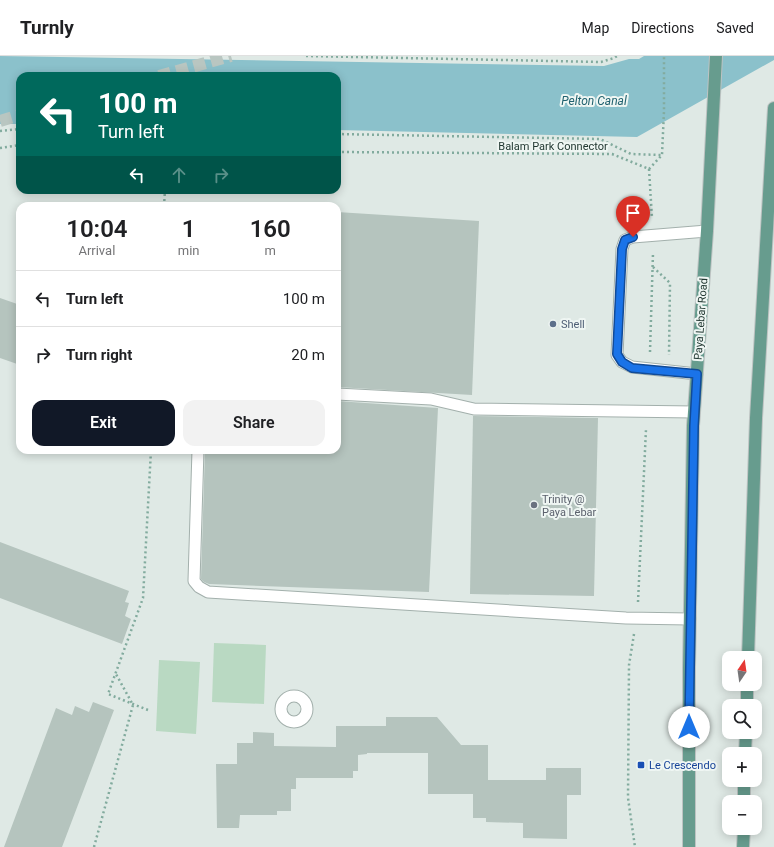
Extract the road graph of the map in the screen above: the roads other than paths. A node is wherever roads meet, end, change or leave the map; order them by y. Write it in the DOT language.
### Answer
graph roads {
  1 [pos="716,56"];
  2 [pos="774,108"];
  3 [pos="706,231"];
  4 [pos="697,374"];
  5 [pos="341,394"];
  6 [pos="694,412"];
  7 [pos="198,454"];
  8 [pos="690,619"];
  9 [pos="748,651"];
  10 [pos="744,835"];
  11 [pos="689,847"];
  12 [pos="743,847"];
  1 -- 3 [label="main road, Paya Lebar Road"];
  2 -- 9 [label="main road"];
  3 -- 4 [label="main road, Paya Lebar Road"];
  3 -- 4 [label="lane"];
  4 -- 6 [label="main road, Paya Lebar Road"];
  5 -- 6 [label="lane"];
  6 -- 8 [label="main road, Paya Lebar Road"];
  7 -- 8 [label="lane"];
  8 -- 11 [label="main road, Paya Lebar Road"];
  10 -- 12 [label="main road"];
}
